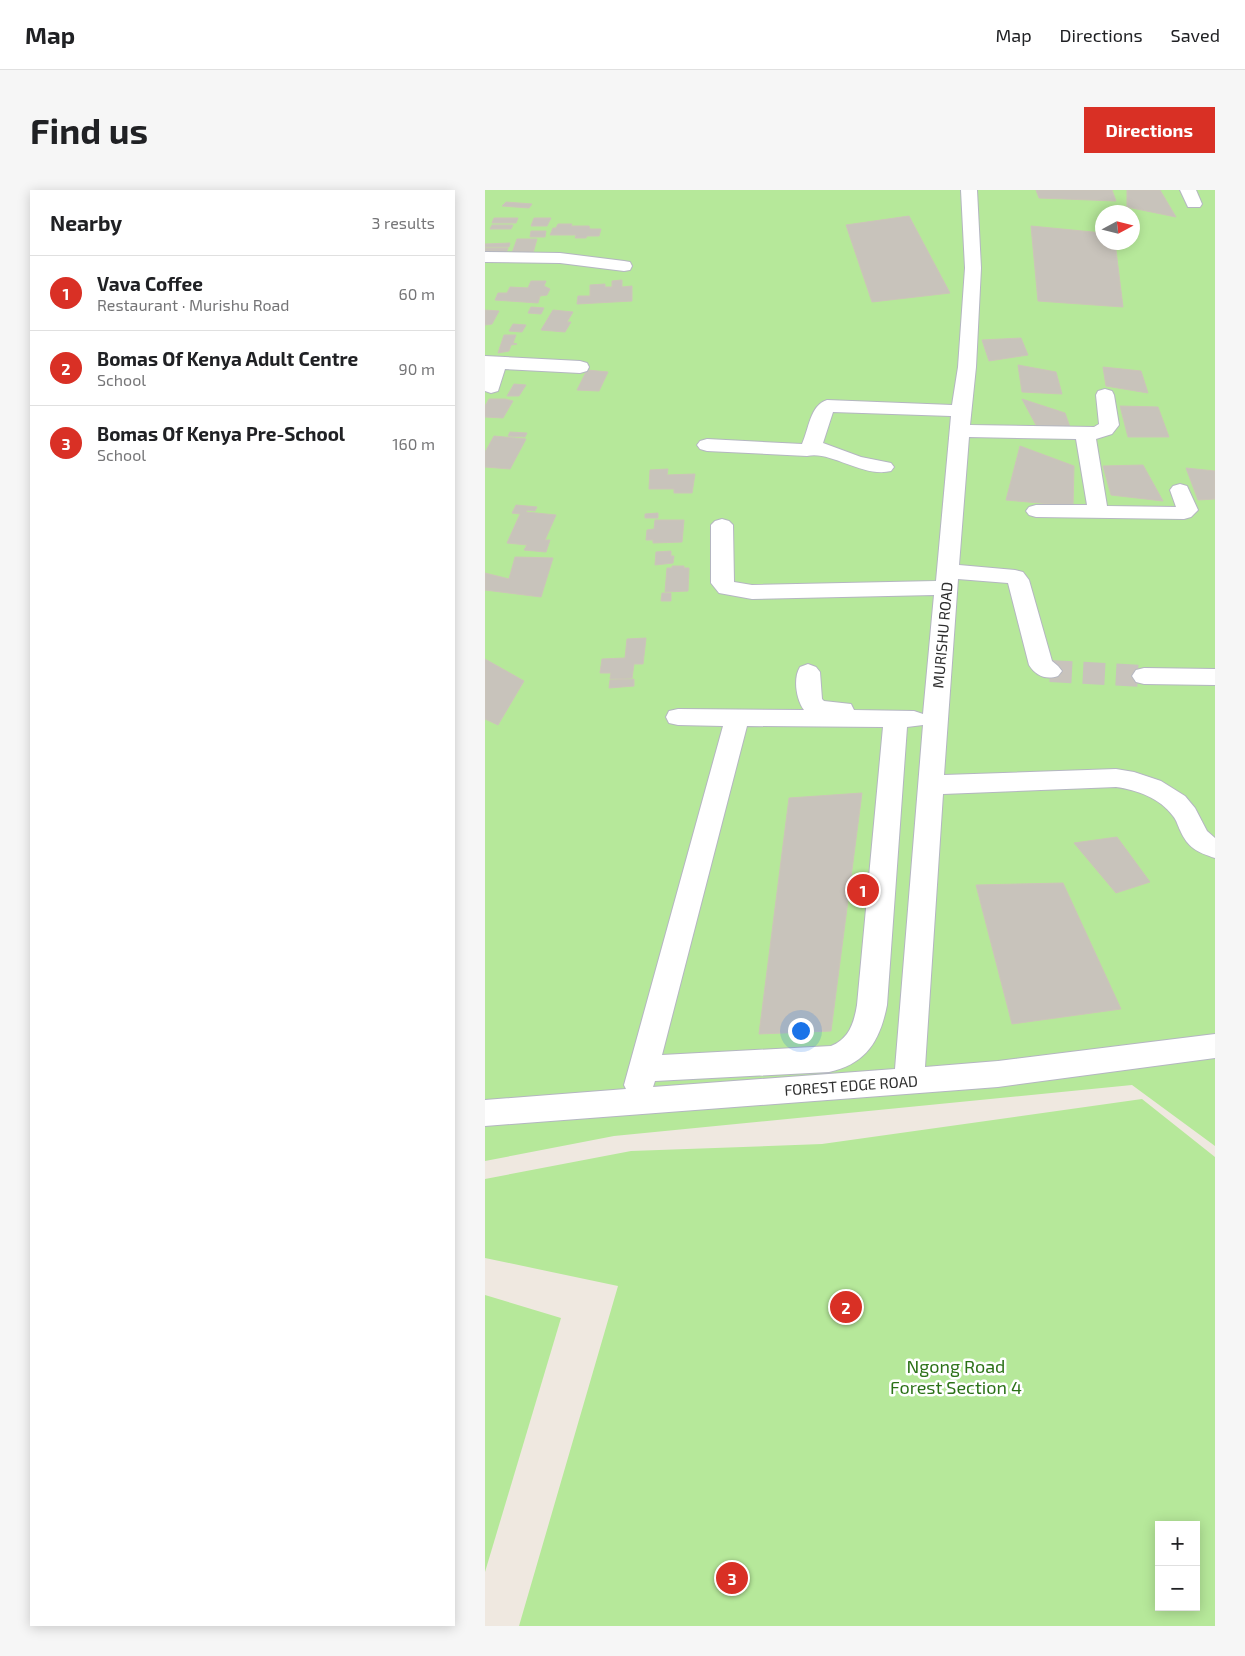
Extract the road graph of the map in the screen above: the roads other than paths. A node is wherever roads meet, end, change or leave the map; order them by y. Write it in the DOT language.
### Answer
graph roads {
  1 [pos="969,190"];
  2 [pos="485,257"];
  3 [pos="624,266"];
  4 [pos="490,362"];
  5 [pos="579,367"];
  6 [pos="491,387"];
  7 [pos="1105,395"];
  8 [pos="960,421"];
  9 [pos="1085,434"];
  10 [pos="707,444"];
  11 [pos="812,446"];
  12 [pos="884,467"];
  13 [pos="1180,490"];
  14 [pos="1036,511"];
  15 [pos="1098,512"];
  16 [pos="722,525"];
  17 [pos="947,580"];
  18 [pos="1050,671"];
  19 [pos="808,672"];
  20 [pos="1144,676"];
  21 [pos="1215,677"];
  22 [pos="935,714"];
  23 [pos="678,717"];
  24 [pos="896,718"];
  25 [pos="737,719"];
  26 [pos="930,785"];
  27 [pos="1215,848"];
  28 [pos="1215,1046"];
  29 [pos="644,1070"];
  30 [pos="909,1081"];
  31 [pos="634,1101"];
  32 [pos="485,1113"];
  1 -- 8 [label="street, MURISHU ROAD"];
  2 -- 3 [label="street"];
  4 -- 5 [label="street"];
  4 -- 6 [label="street"];
  7 -- 9 [label="street"];
  8 -- 9 [label="street"];
  8 -- 11 [label="street"];
  8 -- 17 [label="street, MURISHU ROAD"];
  9 -- 15 [label="street"];
  10 -- 11 [label="street"];
  11 -- 12 [label="street"];
  13 -- 15 [label="street"];
  14 -- 15 [label="street"];
  16 -- 17 [label="street"];
  17 -- 18 [label="street"];
  17 -- 22 [label="street, MURISHU ROAD"];
  19 -- 22 [label="street"];
  20 -- 21 [label="street"];
  22 -- 24 [label="street"];
  22 -- 26 [label="street, MURISHU ROAD"];
  23 -- 25 [label="street"];
  24 -- 25 [label="street"];
  24 -- 29 [label="street"];
  25 -- 29 [label="street"];
  26 -- 27 [label="street"];
  26 -- 30 [label="street, MURISHU ROAD"];
  28 -- 30 [label="street, FOREST EDGE ROAD"];
  29 -- 31 [label="street"];
  30 -- 31 [label="street, FOREST EDGE ROAD"];
  31 -- 32 [label="street, FOREST EDGE ROAD"];
}
